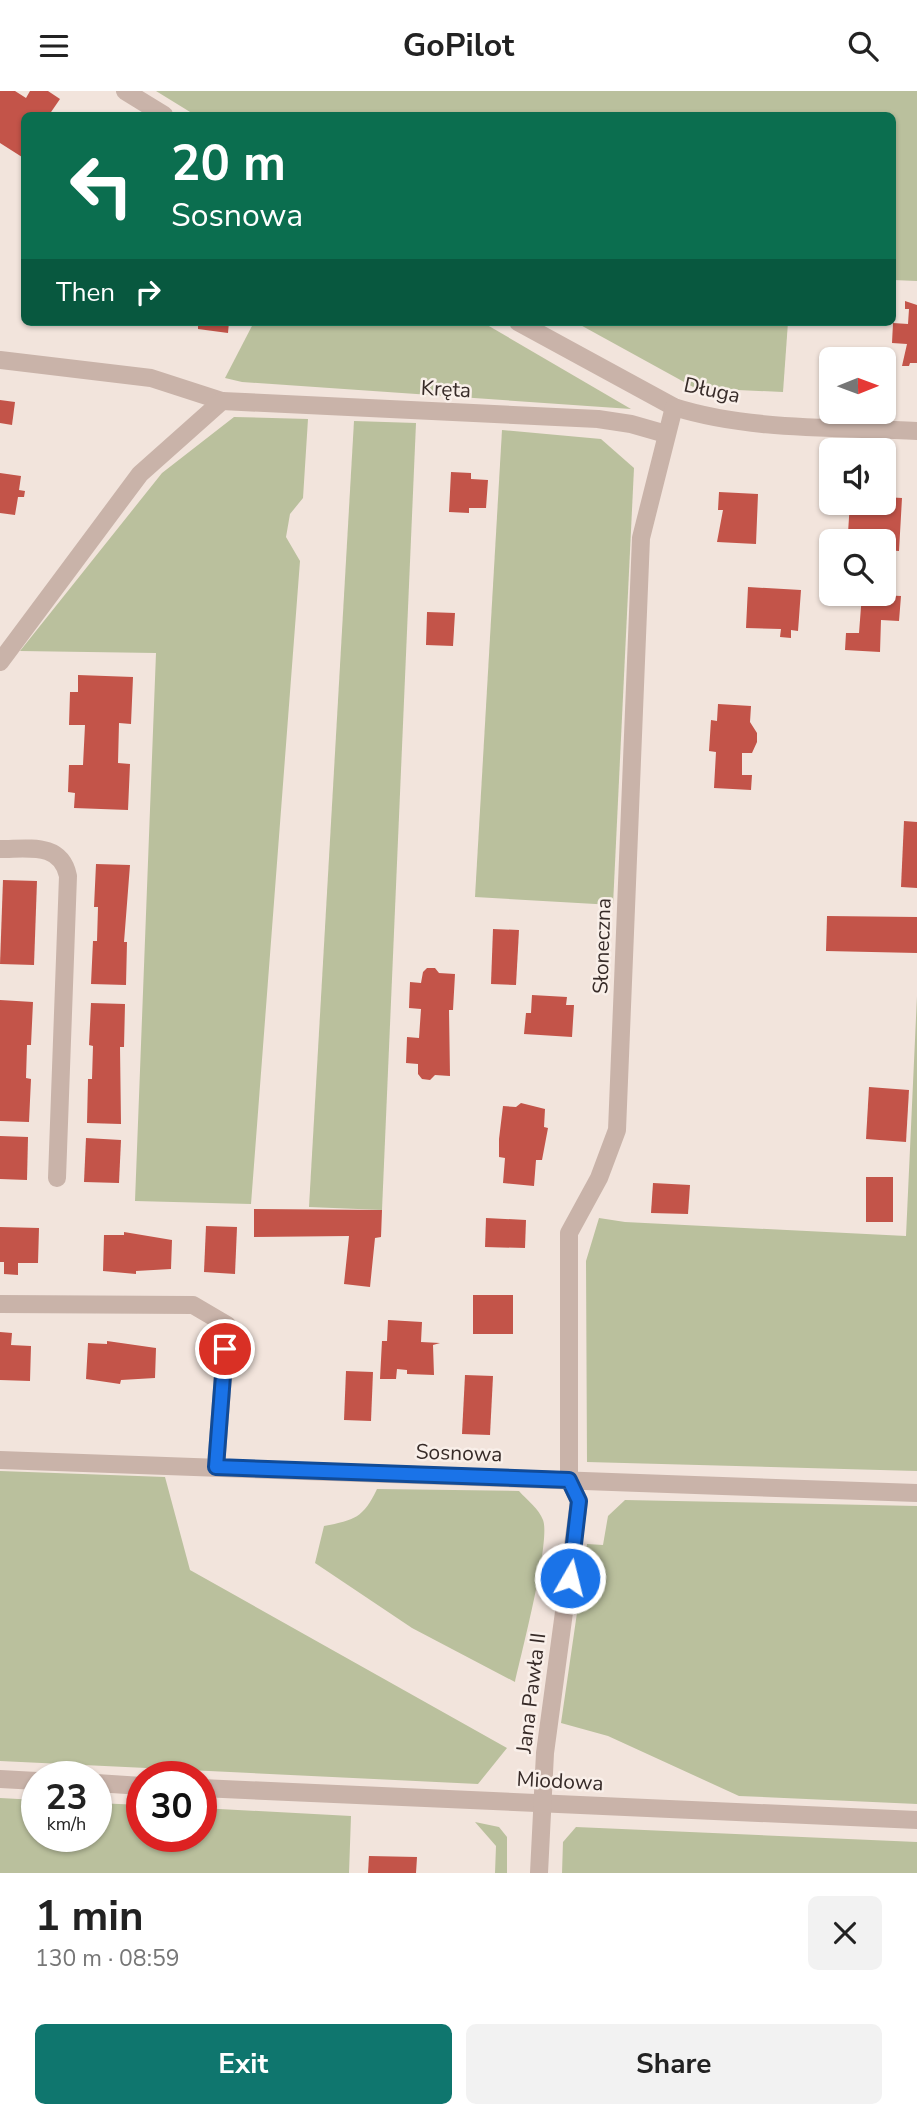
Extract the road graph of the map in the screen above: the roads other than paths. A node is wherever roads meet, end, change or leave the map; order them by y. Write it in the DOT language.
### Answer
graph roads {
  1 [pos="125,91"];
  2 [pos="159,112"];
  3 [pos="525,326"];
  4 [pos="0,360"];
  5 [pos="222,401"];
  6 [pos="674,407"];
  7 [pos="917,431"];
  8 [pos="666,435"];
  9 [pos="0,662"];
  10 [pos="0,849"];
  11 [pos="57,1178"];
  12 [pos="0,1304"];
  13 [pos="0,1460"];
  14 [pos="216,1467"];
  15 [pos="569,1480"];
  16 [pos="917,1493"];
  17 [pos="0,1779"];
  18 [pos="21,1780"];
  19 [pos="217,1790"];
  20 [pos="543,1803"];
  21 [pos="917,1820"];
  22 [pos="540,1873"];
  1 -- 2 [label="street"];
  3 -- 6 [label="street, Długa"];
  4 -- 5 [label="street, Kręta"];
  5 -- 8 [label="street, Kręta"];
  5 -- 9 [label="street"];
  6 -- 7 [label="street, Długa"];
  6 -- 8 [label="street, Słoneczna"];
  8 -- 15 [label="street, Słoneczna"];
  10 -- 11 [label="street"];
  12 -- 14 [label="street"];
  13 -- 14 [label="street, Sosnowa"];
  14 -- 15 [label="street, Sosnowa"];
  15 -- 16 [label="street, Sosnowa"];
  15 -- 20 [label="street, Jana Pawła II"];
  17 -- 18 [label="street"];
  19 -- 20 [label="street, Miodowa"];
  20 -- 21 [label="street, Miodowa"];
  20 -- 22 [label="street, Jana Pawła II"];
}
